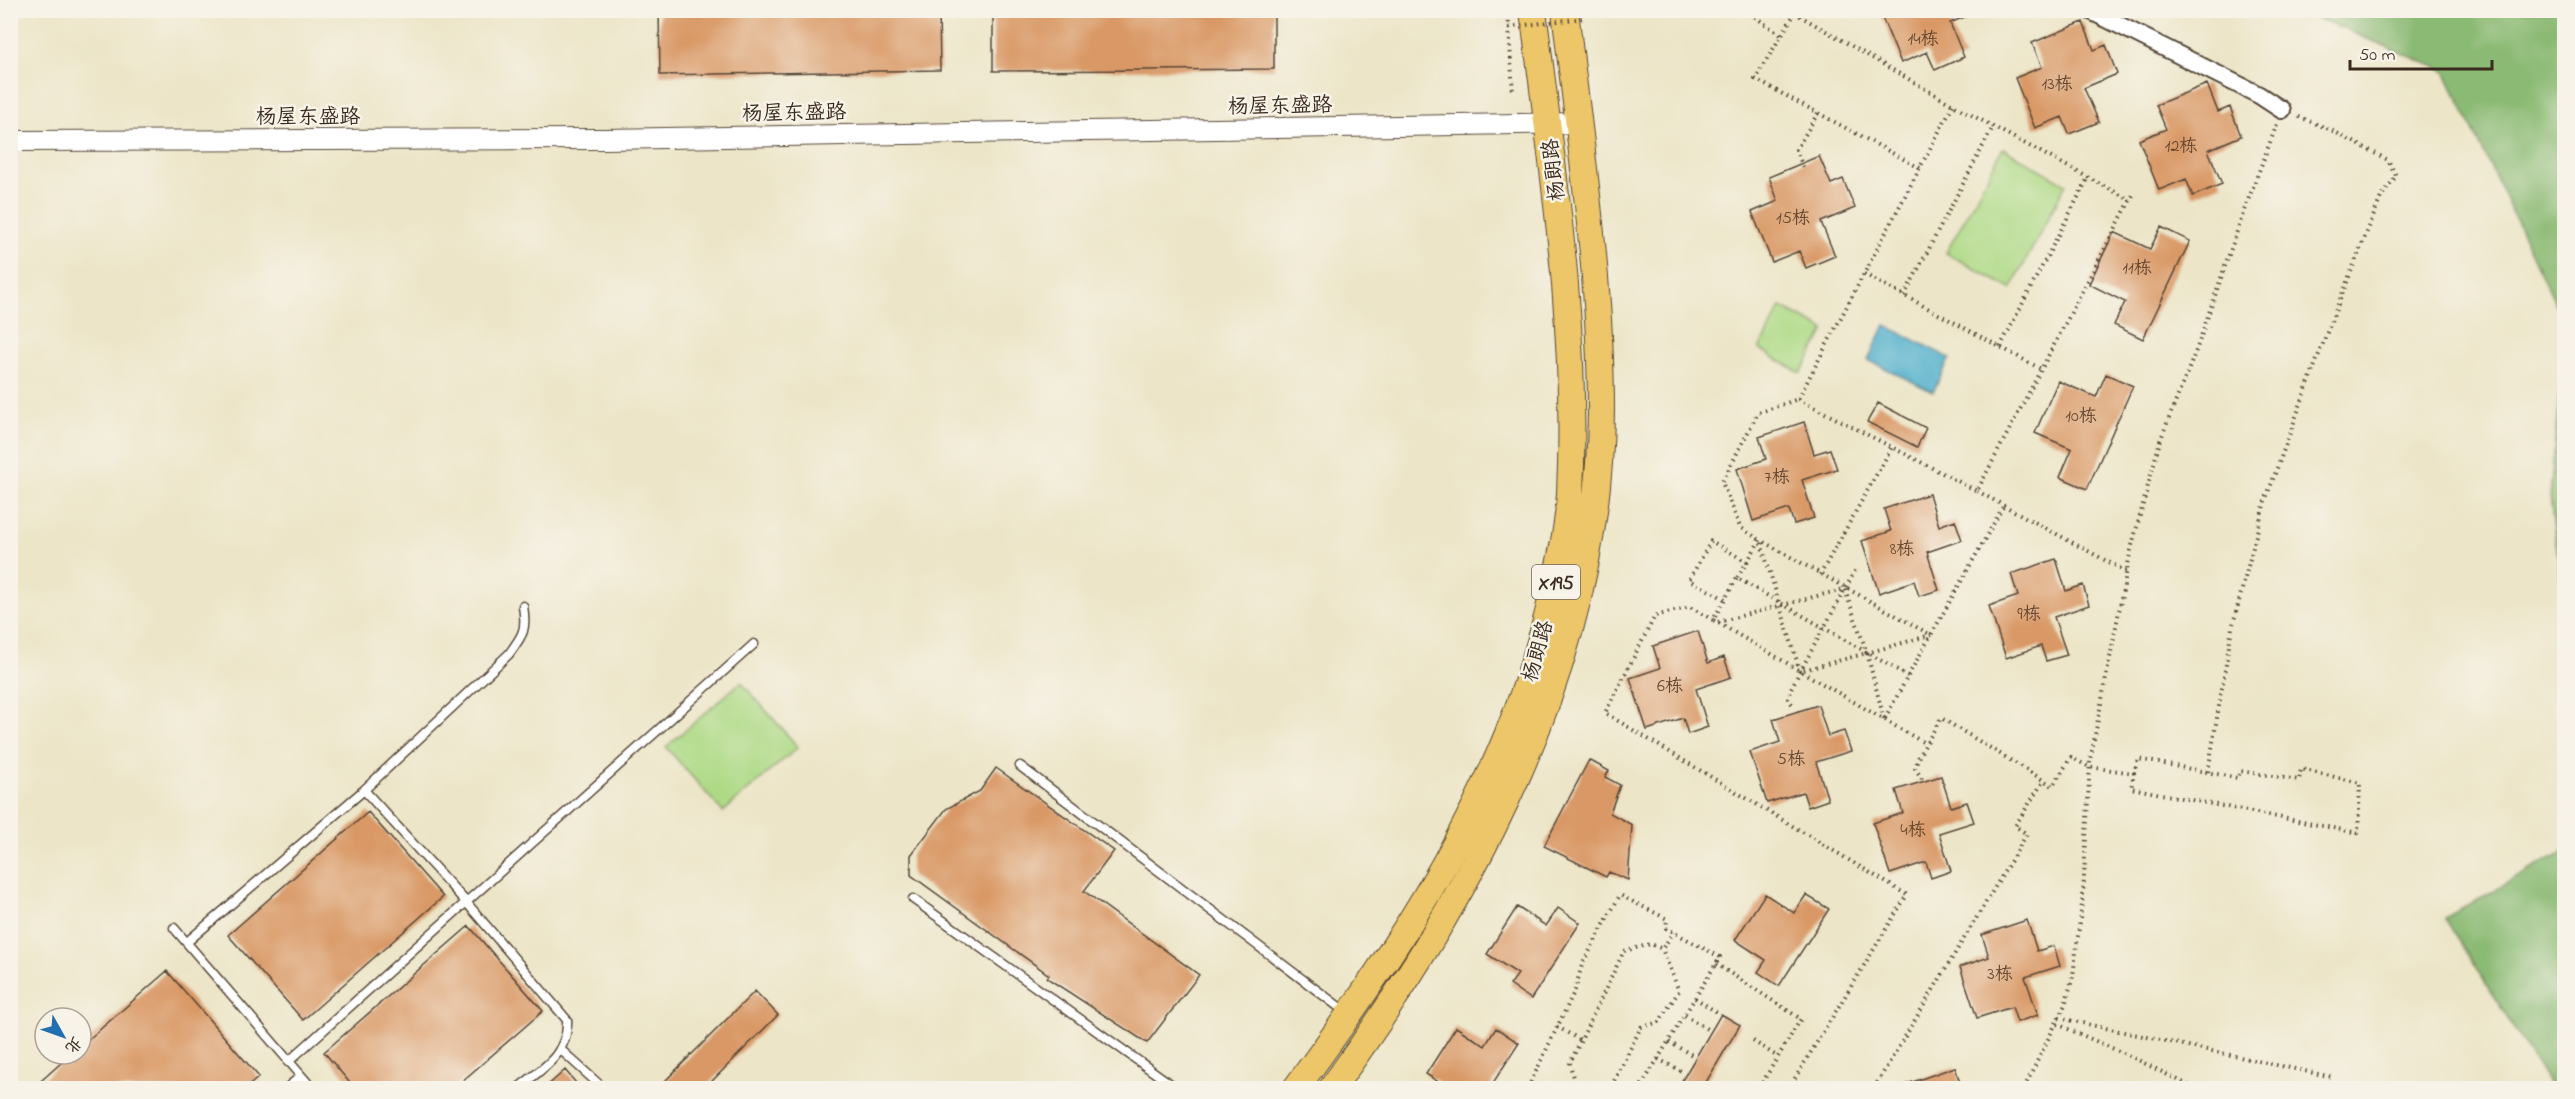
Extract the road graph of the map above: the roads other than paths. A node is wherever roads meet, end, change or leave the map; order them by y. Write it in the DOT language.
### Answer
graph roads {
  1 [pos="1533,10"];
  2 [pos="2089,10"];
  3 [pos="1574,14"];
  4 [pos="2282,110"];
  5 [pos="1578,123"];
  6 [pos="1547,124"];
  7 [pos="10,141"];
  8 [pos="523,606"];
  9 [pos="754,644"];
  10 [pos="1020,766"];
  11 [pos="364,790"];
  12 [pos="913,899"];
  13 [pos="466,902"];
  14 [pos="174,928"];
  15 [pos="187,942"];
  16 [pos="1350,1015"];
  17 [pos="561,1050"];
  18 [pos="288,1062"];
  19 [pos="301,1076"];
  20 [pos="1302,1080"];
  21 [pos="1335,1088"];
  22 [pos="287,1089"];
  23 [pos="312,1089"];
  24 [pos="518,1089"];
  25 [pos="603,1089"];
  26 [pos="1176,1089"];
  1 -- 6 [label="main road, 杨朗路 / X195"];
  2 -- 4 [label="street"];
  3 -- 5 [label="main road, 杨朗路 / X195"];
  5 -- 6 [label="street, 杨屋东盛路"];
  5 -- 21 [label="main road, 杨朗路 / X195"];
  6 -- 7 [label="street, 杨屋东盛路"];
  6 -- 16 [label="main road, 杨朗路 / X195"];
  8 -- 11 [label="lane"];
  9 -- 13 [label="lane"];
  10 -- 16 [label="lane"];
  11 -- 13 [label="lane"];
  11 -- 15 [label="lane"];
  12 -- 26 [label="lane"];
  13 -- 17 [label="lane"];
  13 -- 18 [label="lane"];
  14 -- 15 [label="lane"];
  15 -- 18 [label="lane"];
  16 -- 20 [label="main road, 杨朗路 / X195"];
  17 -- 24 [label="lane"];
  17 -- 25 [label="lane"];
  18 -- 19 [label="lane"];
  19 -- 22 [label="lane"];
  19 -- 23 [label="lane"];
  20 -- 21 [label="street"];
}
